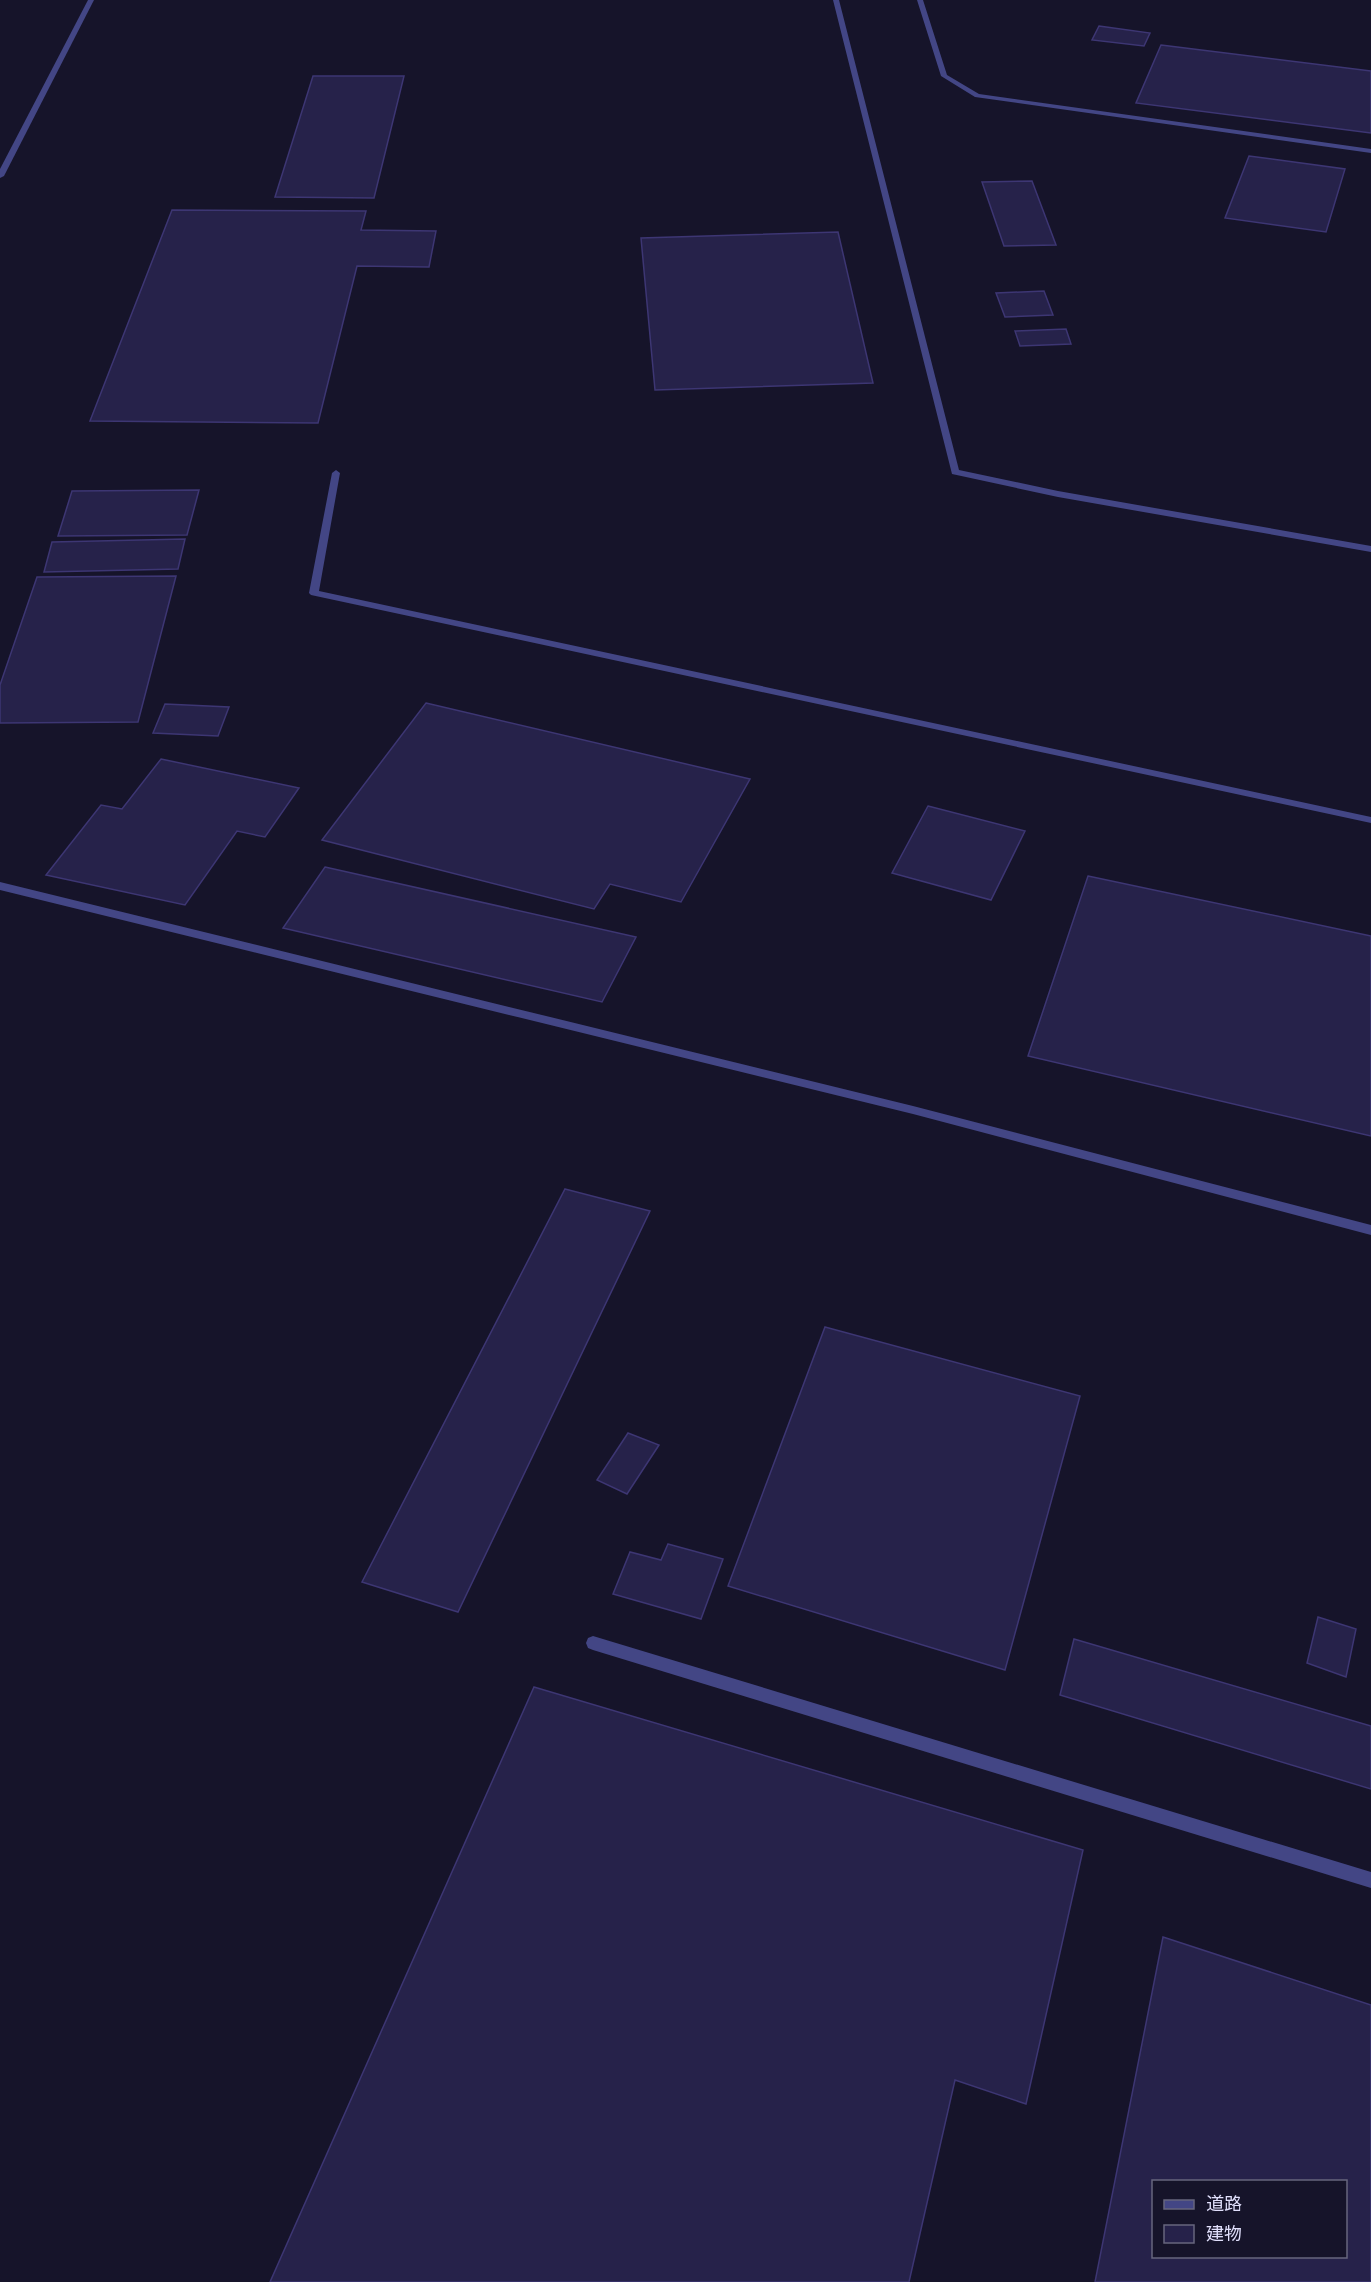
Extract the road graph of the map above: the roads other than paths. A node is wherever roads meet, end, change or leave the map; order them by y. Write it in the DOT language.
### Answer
graph roads {
  1 [pos="92,0"];
  2 [pos="836,0"];
  3 [pos="920,0"];
  4 [pos="1371,151"];
  5 [pos="0,176"];
  6 [pos="336,473"];
  7 [pos="1371,549"];
  8 [pos="1371,820"];
  9 [pos="0,886"];
  10 [pos="1371,1230"];
  11 [pos="593,1643"];
  12 [pos="1371,1880"];
  1 -- 5 [label="street"];
  2 -- 7 [label="street"];
  3 -- 4 [label="street"];
  6 -- 8 [label="street"];
  9 -- 10 [label="street"];
  11 -- 12 [label="street"];
}
